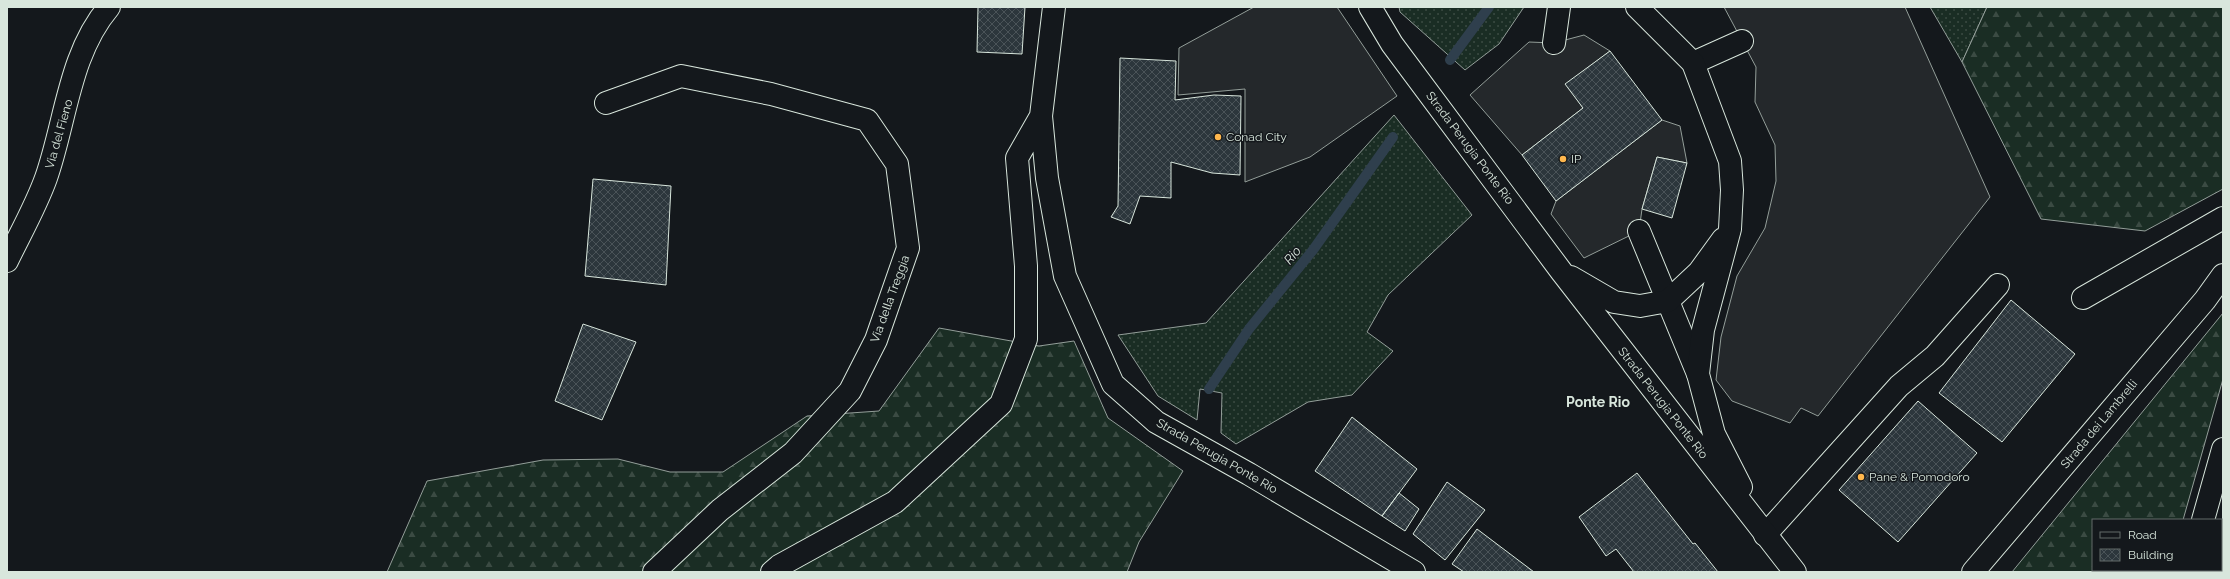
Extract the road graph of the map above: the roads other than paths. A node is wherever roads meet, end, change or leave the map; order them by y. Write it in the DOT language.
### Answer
graph roads {
  1 [pos="110,7"];
  2 [pos="1054,7"];
  3 [pos="1370,7"];
  4 [pos="1383,7"];
  5 [pos="1559,7"];
  6 [pos="1637,7"];
  7 [pos="1742,41"];
  8 [pos="1554,43"];
  9 [pos="1392,44"];
  10 [pos="1694,63"];
  11 [pos="606,103"];
  12 [pos="1040,116"];
  13 [pos="2223,218"];
  14 [pos="1730,229"];
  15 [pos="1639,231"];
  16 [pos="7,261"];
  17 [pos="1562,271"];
  18 [pos="2223,275"];
  19 [pos="1998,285"];
  20 [pos="2083,298"];
  21 [pos="1668,301"];
  22 [pos="1698,374"];
  23 [pos="2223,449"];
  24 [pos="2203,519"];
  25 [pos="1765,535"];
  26 [pos="654,572"];
  27 [pos="772,572"];
  28 [pos="1414,572"];
  29 [pos="1795,572"];
  30 [pos="1973,572"];
  1 -- 16 [label="street, Via del Fieno"];
  2 -- 12 [label="street, Strada Perugia Ponte Rio"];
  3 -- 9 [label="street, Strada Perugia Ponte Rio"];
  4 -- 9 [label="street, Strada Perugia Ponte Rio"];
  5 -- 8 [label="street"];
  6 -- 10 [label="street, Strada Perugia Ponte Rio"];
  7 -- 10 [label="street"];
  9 -- 17 [label="street, Strada Perugia Ponte Rio"];
  10 -- 14 [label="street, Strada Perugia Ponte Rio"];
  11 -- 26 [label="street, Via della Treggia"];
  12 -- 27 [label="street"];
  12 -- 28 [label="street, Strada Perugia Ponte Rio"];
  13 -- 20 [label="street"];
  14 -- 21 [label="street"];
  14 -- 22 [label="street, Strada Perugia Ponte Rio"];
  15 -- 21 [label="street"];
  17 -- 21 [label="street, Strada Perugia Ponte Rio"];
  17 -- 25 [label="street, Strada Perugia Ponte Rio"];
  18 -- 30 [label="street, Strada dei Lambrelli"];
  19 -- 25 [label="street"];
  21 -- 22 [label="street"];
  22 -- 25 [label="street, Strada Perugia Ponte Rio"];
  23 -- 24 [label="street"];
  25 -- 29 [label="street, Strada Perugia Ponte Rio"];
}
